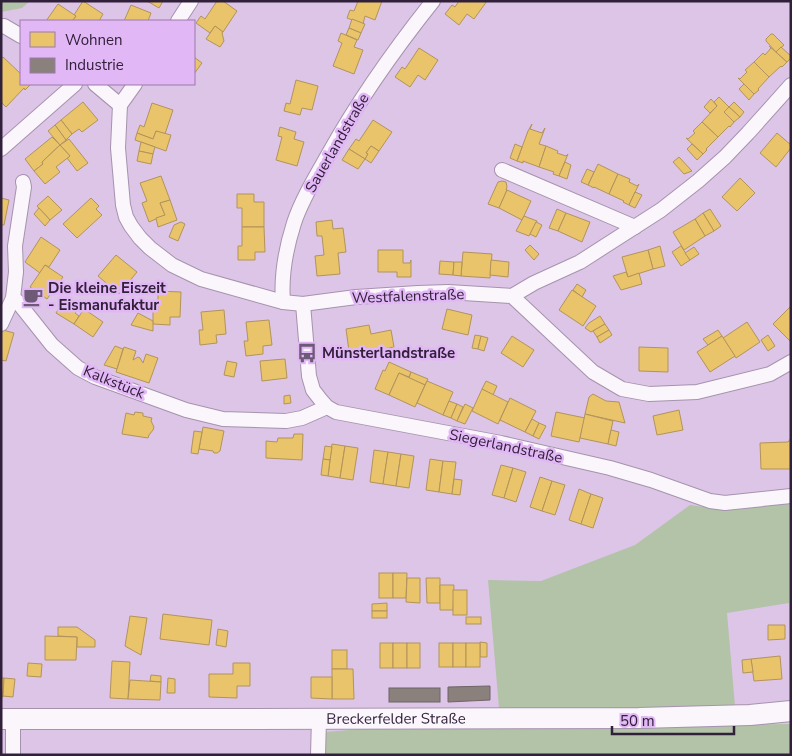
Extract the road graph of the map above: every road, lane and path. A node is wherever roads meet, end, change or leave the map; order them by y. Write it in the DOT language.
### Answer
graph roads {
  1 [pos="191,1"];
  2 [pos="433,1"];
  3 [pos="179,20"];
  4 [pos="1,26"];
  5 [pos="20,35"];
  6 [pos="73,85"];
  7 [pos="96,85"];
  8 [pos="134,85"];
  9 [pos="791,85"];
  10 [pos="120,105"];
  11 [pos="1,149"];
  12 [pos="502,170"];
  13 [pos="23,182"];
  14 [pos="635,227"];
  15 [pos="512,296"];
  16 [pos="15,299"];
  17 [pos="283,302"];
  18 [pos="303,304"];
  19 [pos="1,324"];
  20 [pos="791,362"];
  21 [pos="327,407"];
  22 [pos="791,496"];
  23 [pos="791,711"];
  24 [pos="7,719"];
  25 [pos="319,719"];
  26 [pos="13,755"];
  27 [pos="318,755"];
  1 -- 3 [label="street"];
  2 -- 17 [label="street, Sauerlandstraße"];
  4 -- 5 [label="street"];
  6 -- 11 [label="street"];
  7 -- 10 [label="street"];
  8 -- 10 [label="street"];
  9 -- 14 [label="street"];
  10 -- 17 [label="street"];
  12 -- 14 [label="street"];
  13 -- 16 [label="street"];
  14 -- 15 [label="street"];
  15 -- 18 [label="street, Westfalenstraße"];
  15 -- 20 [label="street"];
  16 -- 19 [label="street"];
  16 -- 21 [label="street, Kalkstück"];
  17 -- 18 [label="street"];
  18 -- 21 [label="street"];
  21 -- 22 [label="street, Siegerlandstraße"];
  23 -- 25 [label="main road, Breckerfelder Straße"];
  24 -- 25 [label="main road, Breckerfelder Straße"];
  24 -- 26 [label="street"];
  25 -- 27 [label="street"];
}
